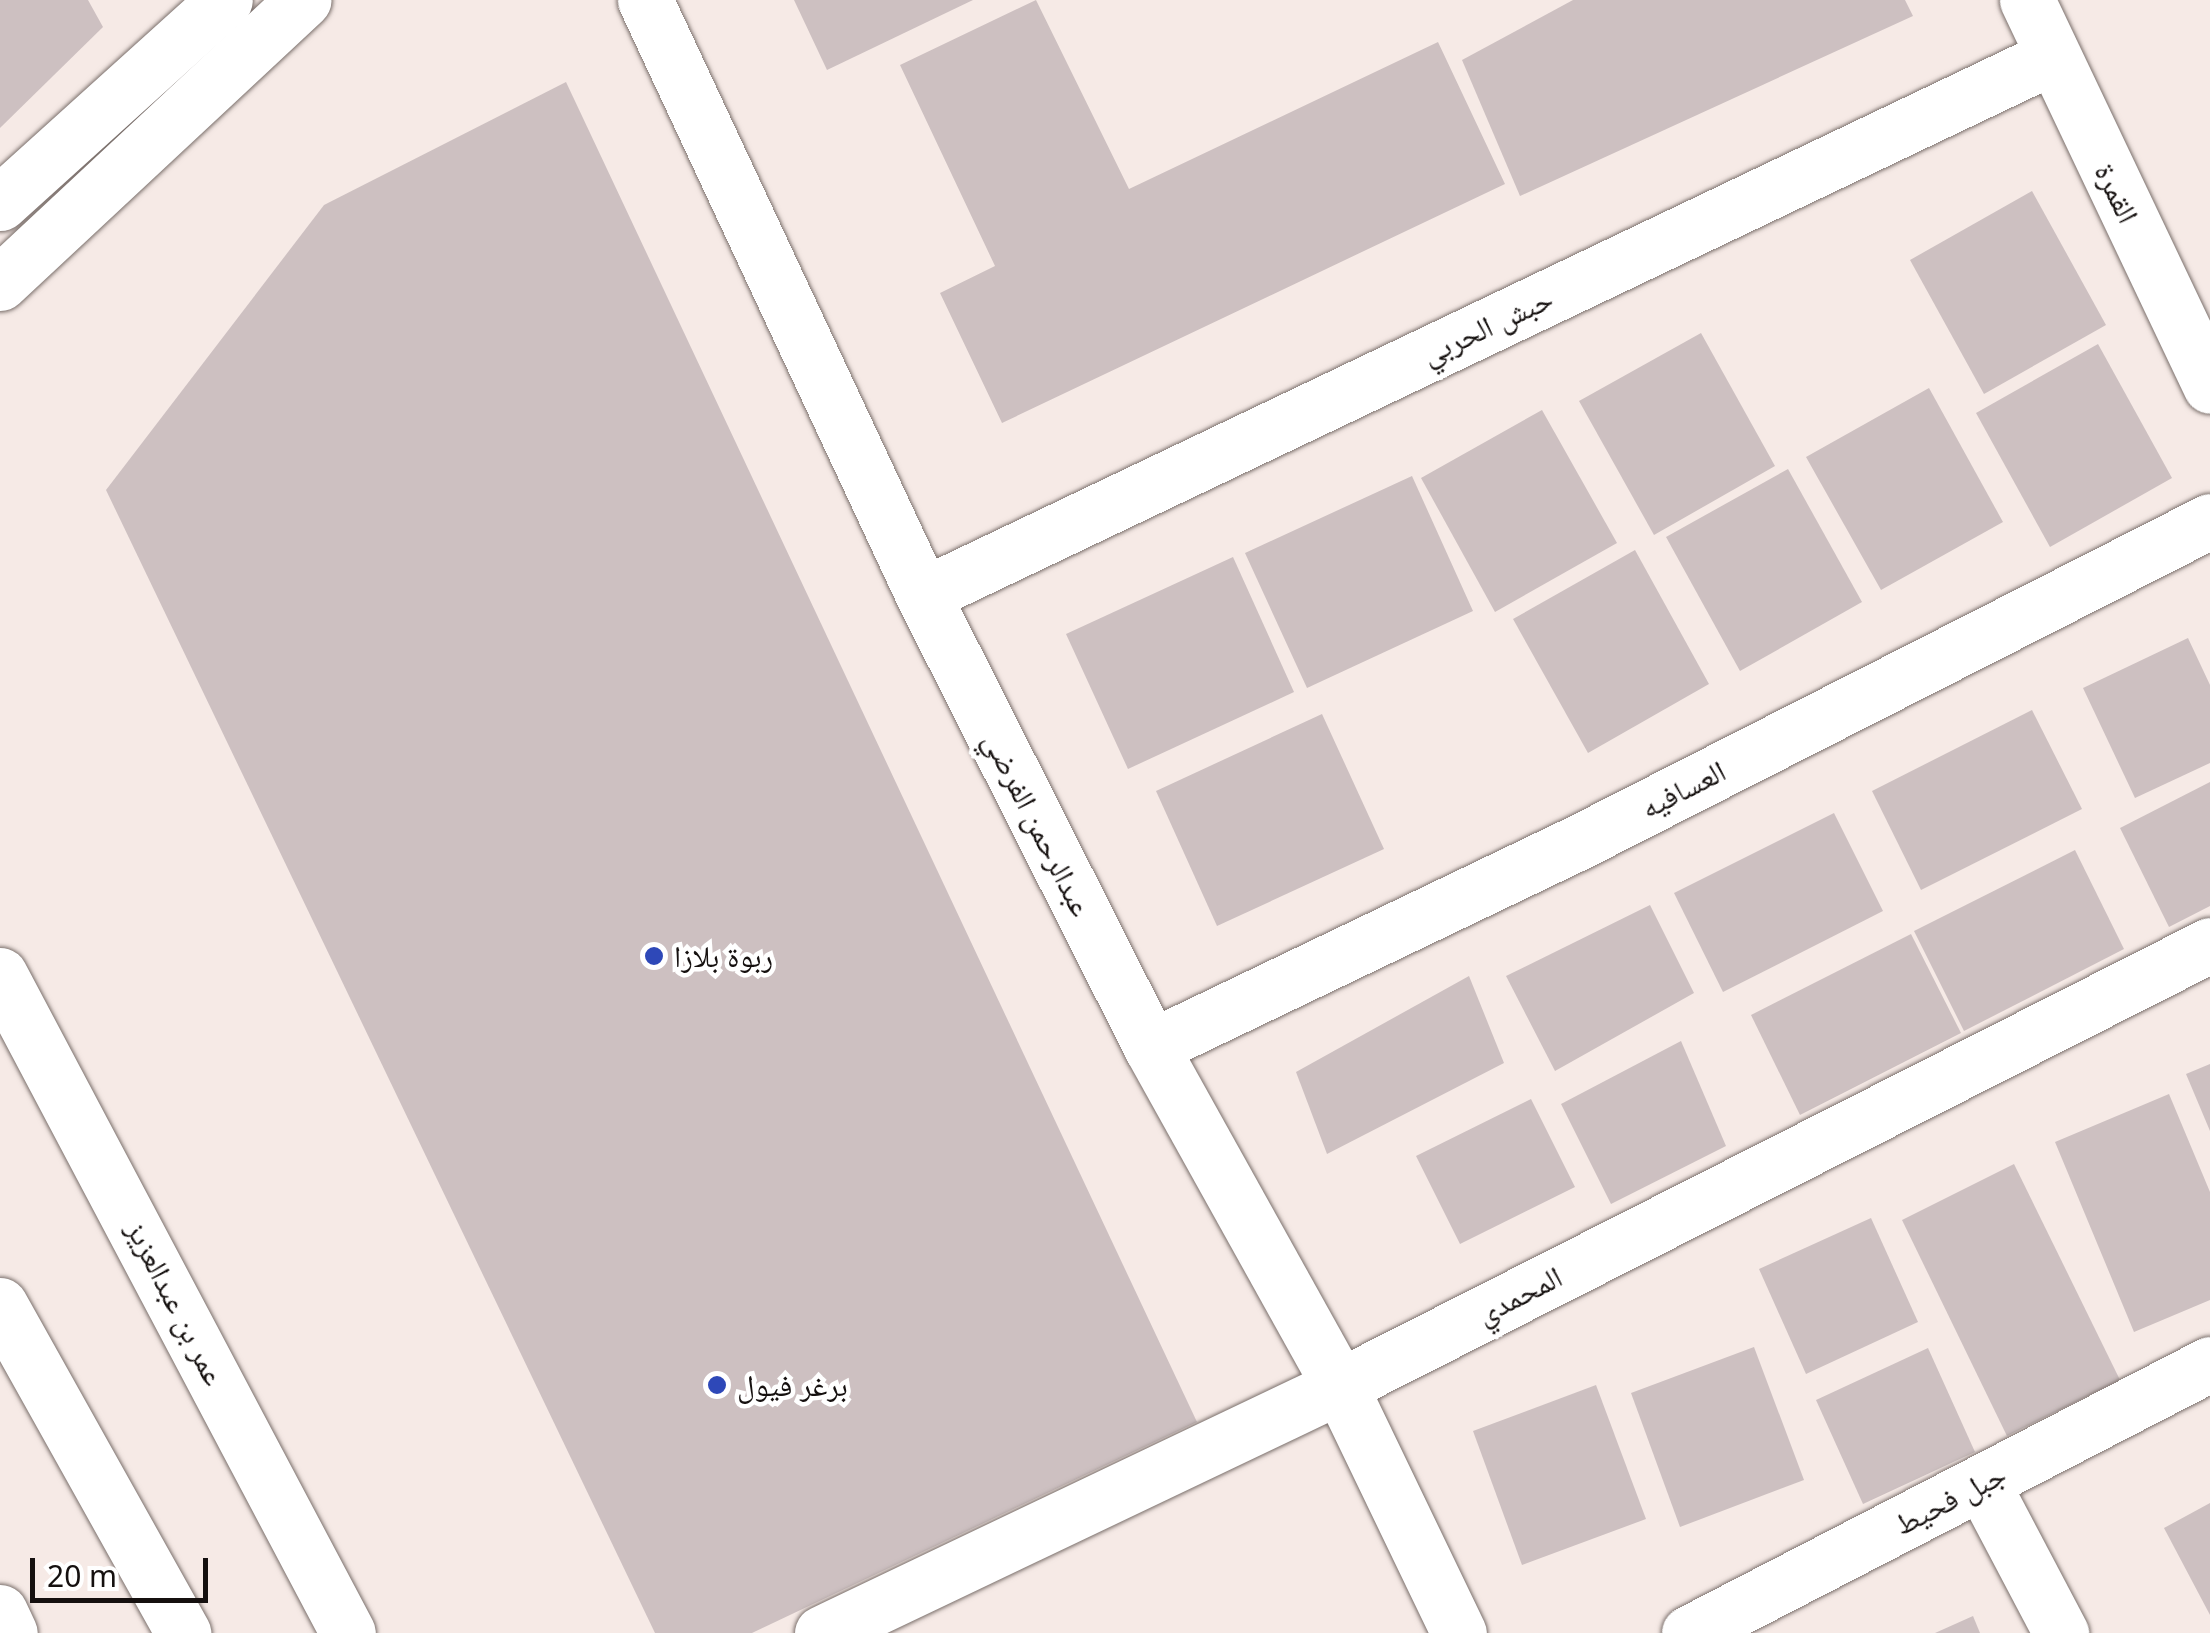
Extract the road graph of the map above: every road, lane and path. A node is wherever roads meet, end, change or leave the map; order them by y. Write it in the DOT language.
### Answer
graph roads {
  1 [pos="225,0"];
  2 [pos="304,0"];
  3 [pos="646,0"];
  4 [pos="2027,0"];
  5 [pos="2052,57"];
  6 [pos="0,203"];
  7 [pos="0,283"];
  8 [pos="2210,386"];
  9 [pos="2210,521"];
  10 [pos="923,594"];
  11 [pos="2210,945"];
  12 [pos="0,975"];
  13 [pos="1151,1047"];
  14 [pos="0,1305"];
  15 [pos="2210,1364"];
  16 [pos="1340,1386"];
  17 [pos="1982,1483"];
  18 [pos="0,1612"];
  19 [pos="10,1633"];
  20 [pos="183,1633"];
  21 [pos="348,1633"];
  22 [pos="822,1633"];
  23 [pos="1459,1633"];
  24 [pos="1689,1633"];
  25 [pos="2061,1633"];
  1 -- 6 [label="street"];
  2 -- 7 [label="street"];
  3 -- 10 [label="street, عبدالرحمن الفرضي"];
  4 -- 5 [label="street, القمرة"];
  5 -- 8 [label="street, القمرة"];
  5 -- 10 [label="street, حبش الحربي"];
  9 -- 13 [label="street, العسافيه"];
  10 -- 13 [label="street, عبدالرحمن الفرضي"];
  11 -- 16 [label="street, المحمدي"];
  12 -- 21 [label="street, عمر بن عبدالعزيز"];
  13 -- 16 [label="street, عبدالرحمن الفرضي"];
  14 -- 20 [label="street"];
  15 -- 17 [label="street, جبل فحيط"];
  16 -- 22 [label="street, المحمدي"];
  16 -- 23 [label="street, عبدالرحمن الفرضي"];
  17 -- 24 [label="street, جبل فحيط"];
  17 -- 25 [label="street"];
  18 -- 19 [label="street"];
}
